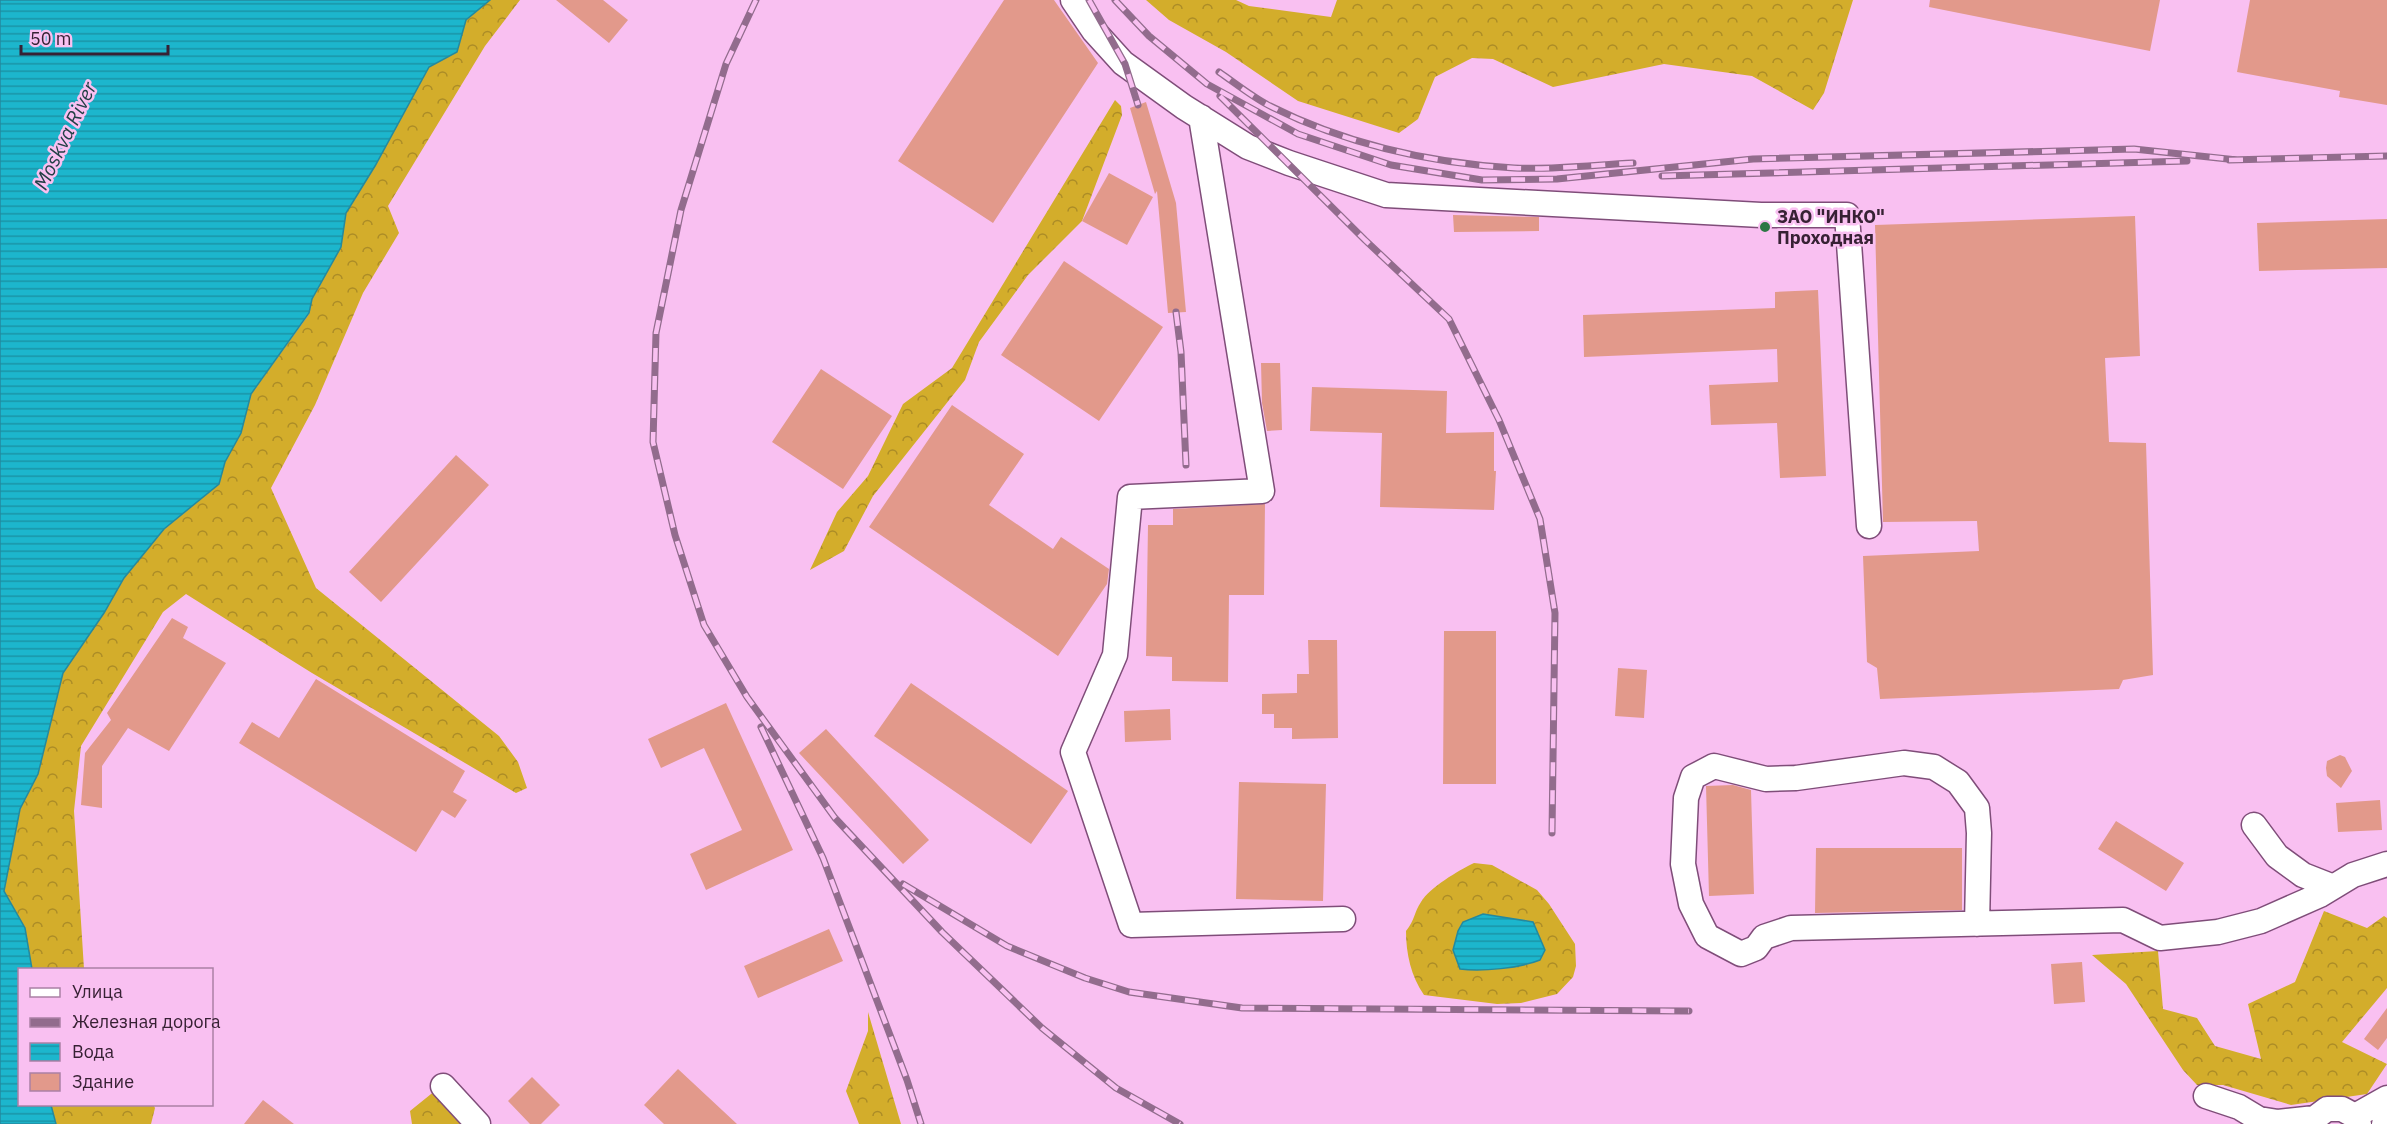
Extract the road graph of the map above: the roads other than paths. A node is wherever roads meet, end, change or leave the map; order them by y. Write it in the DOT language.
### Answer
graph roads {
  1 [pos="1073,0"];
  2 [pos="1201,117"];
  3 [pos="1869,526"];
  4 [pos="2254,825"];
  5 [pos="2387,864"];
  6 [pos="2331,886"];
  7 [pos="1343,919"];
  8 [pos="1977,924"];
  9 [pos="443,1086"];
  10 [pos="2206,1096"];
  11 [pos="2387,1098"];
  12 [pos="2357,1120"];
  13 [pos="2387,1120"];
  14 [pos="2314,1121"];
  15 [pos="478,1124"];
  16 [pos="2384,1124"];
  1 -- 2 [label="street"];
  2 -- 3 [label="street"];
  2 -- 7 [label="street"];
  4 -- 6 [label="street"];
  5 -- 6 [label="street"];
  6 -- 8 [label="street"];
  8 -- 8 [label="street"];
  9 -- 15 [label="street"];
  10 -- 14 [label="street"];
  11 -- 12 [label="street"];
  12 -- 14 [label="street"];
  13 -- 16 [label="street"];
}
